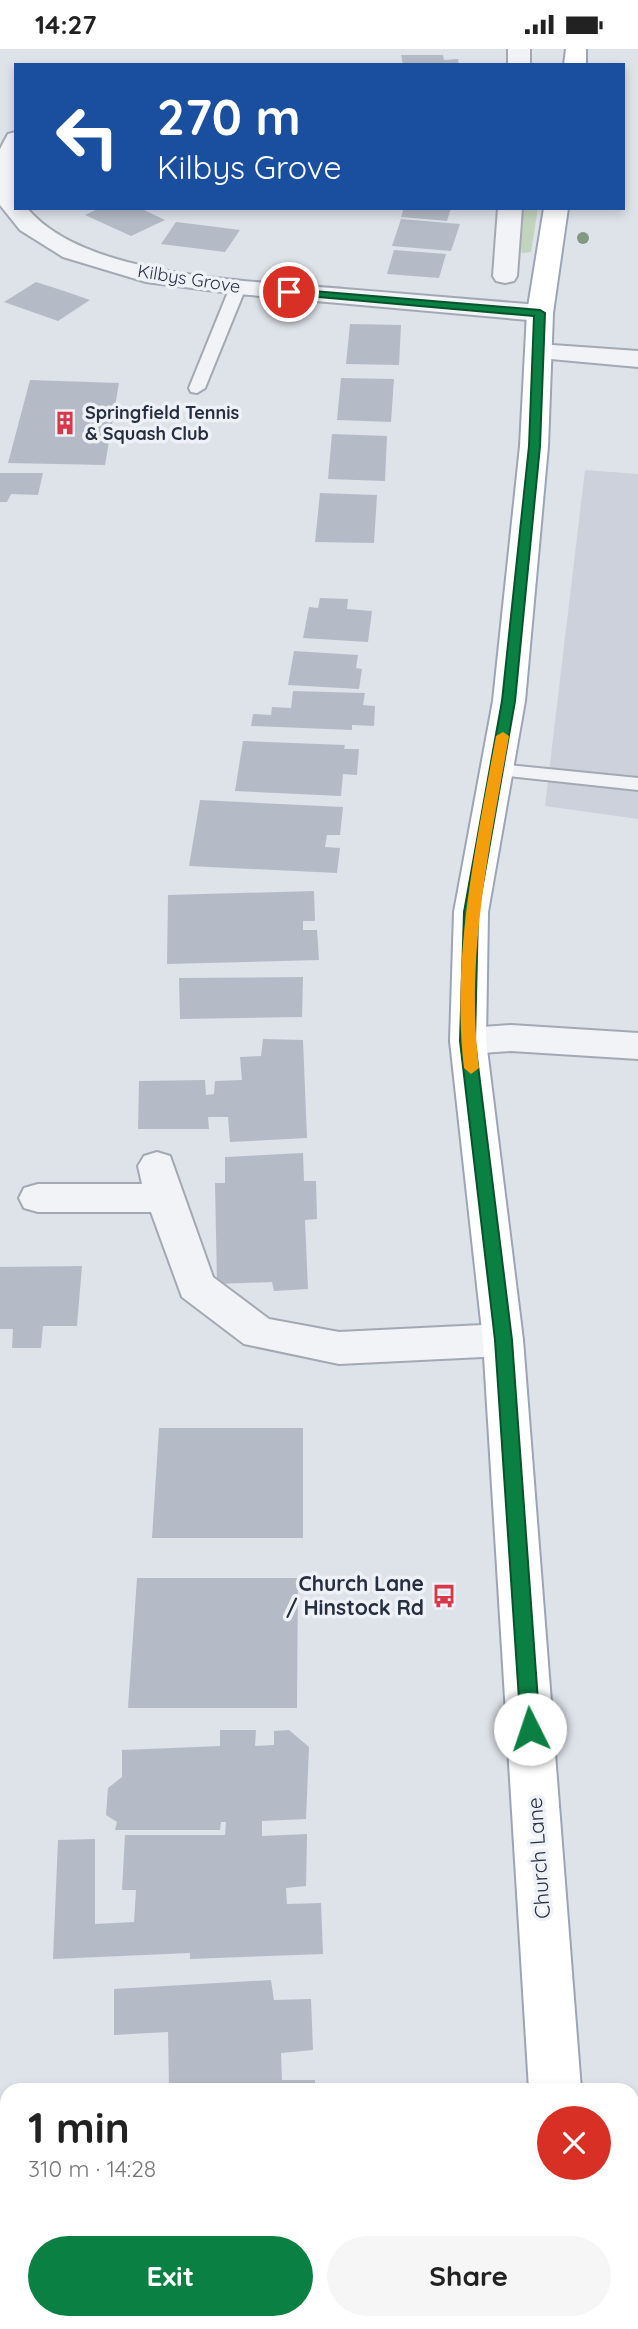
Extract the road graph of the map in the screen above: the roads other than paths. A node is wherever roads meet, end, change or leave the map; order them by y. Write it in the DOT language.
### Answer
graph roads {
  1 [pos="14,143"];
  2 [pos="14,208"];
  3 [pos="16,210"];
  4 [pos="510,210"];
  5 [pos="556,210"];
  6 [pos="505,276"];
  7 [pos="238,287"];
  8 [pos="540,313"];
  9 [pos="538,352"];
  10 [pos="638,359"];
  11 [pos="197,388"];
  12 [pos="497,770"];
  13 [pos="638,784"];
  14 [pos="468,1041"];
  15 [pos="638,1046"];
  16 [pos="38,1199"];
  17 [pos="503,1340"];
  18 [pos="555,2083"];
  1 -- 2 [label="street, Kilbys Grove"];
  3 -- 7 [label="street, Kilbys Grove"];
  4 -- 6 [label="street"];
  5 -- 8 [label="main road, Church Lane"];
  7 -- 8 [label="street, Kilbys Grove"];
  7 -- 11 [label="lane"];
  8 -- 9 [label="main road, Church Lane"];
  9 -- 10 [label="street"];
  9 -- 12 [label="main road, Church Lane"];
  12 -- 13 [label="lane"];
  12 -- 14 [label="main road, Church Lane"];
  14 -- 15 [label="street"];
  14 -- 17 [label="main road, Church Lane"];
  16 -- 17 [label="street"];
  17 -- 18 [label="main road, Church Lane"];
}
